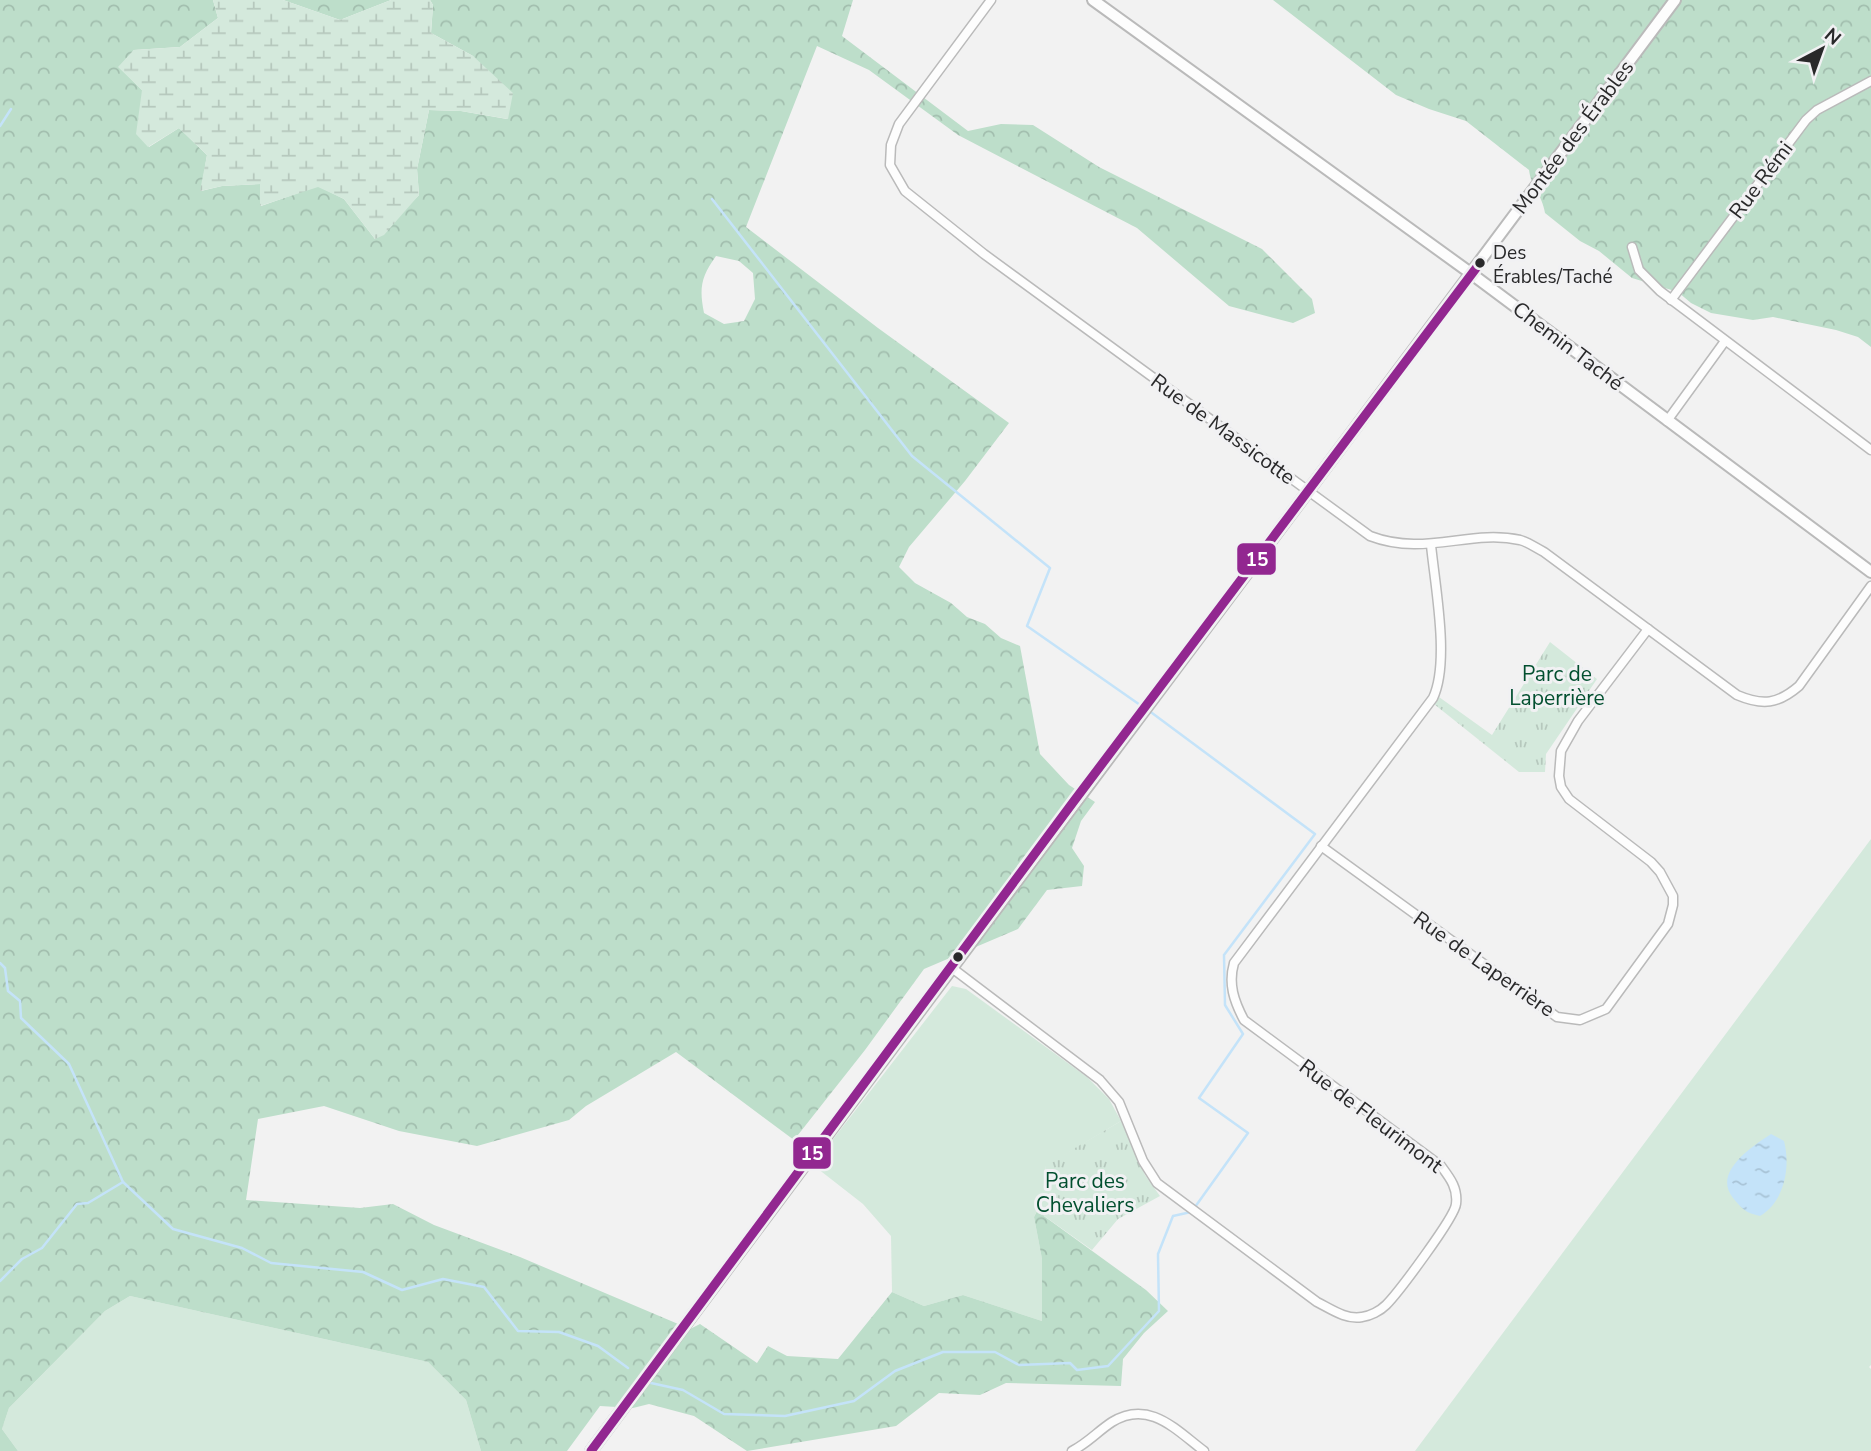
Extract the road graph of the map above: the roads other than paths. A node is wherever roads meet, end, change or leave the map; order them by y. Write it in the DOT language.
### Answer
graph roads {
  1 [pos="991,0"];
  2 [pos="1093,0"];
  3 [pos="1675,0"];
  4 [pos="1871,81"];
  5 [pos="1632,247"];
  6 [pos="1472,274"];
  7 [pos="1671,300"];
  8 [pos="1725,341"];
  9 [pos="1667,421"];
  10 [pos="1871,450"];
  11 [pos="1307,491"];
  12 [pos="1431,545"];
  13 [pos="1871,572"];
  14 [pos="1871,586"];
  15 [pos="1648,629"];
  16 [pos="1321,846"];
  17 [pos="951,968"];
  18 [pos="591,1451"];
  19 [pos="1072,1451"];
  20 [pos="1204,1451"];
  1 -- 11 [label="street, Rue de Massicotte"];
  2 -- 6 [label="street, Chemin Taché"];
  3 -- 6 [label="street, Montée des Érables"];
  4 -- 7 [label="street, Rue Rémi"];
  5 -- 7 [label="street"];
  6 -- 9 [label="street, Chemin Taché"];
  6 -- 11 [label="street, Montée des Érables"];
  7 -- 8 [label="street"];
  8 -- 9 [label="street"];
  8 -- 10 [label="street"];
  9 -- 13 [label="street, Chemin Taché"];
  11 -- 12 [label="street, Rue de Massicotte"];
  11 -- 17 [label="street, Montée des Érables"];
  12 -- 15 [label="street, Rue de Massicotte"];
  12 -- 16 [label="street, Rue de Fleurimont"];
  14 -- 15 [label="street, Rue de Massicotte"];
  15 -- 16 [label="street, Rue de Laperrière"];
  16 -- 17 [label="street, Rue de Fleurimont"];
  17 -- 18 [label="street, Montée des Érables"];
  19 -- 20 [label="street"];
}
